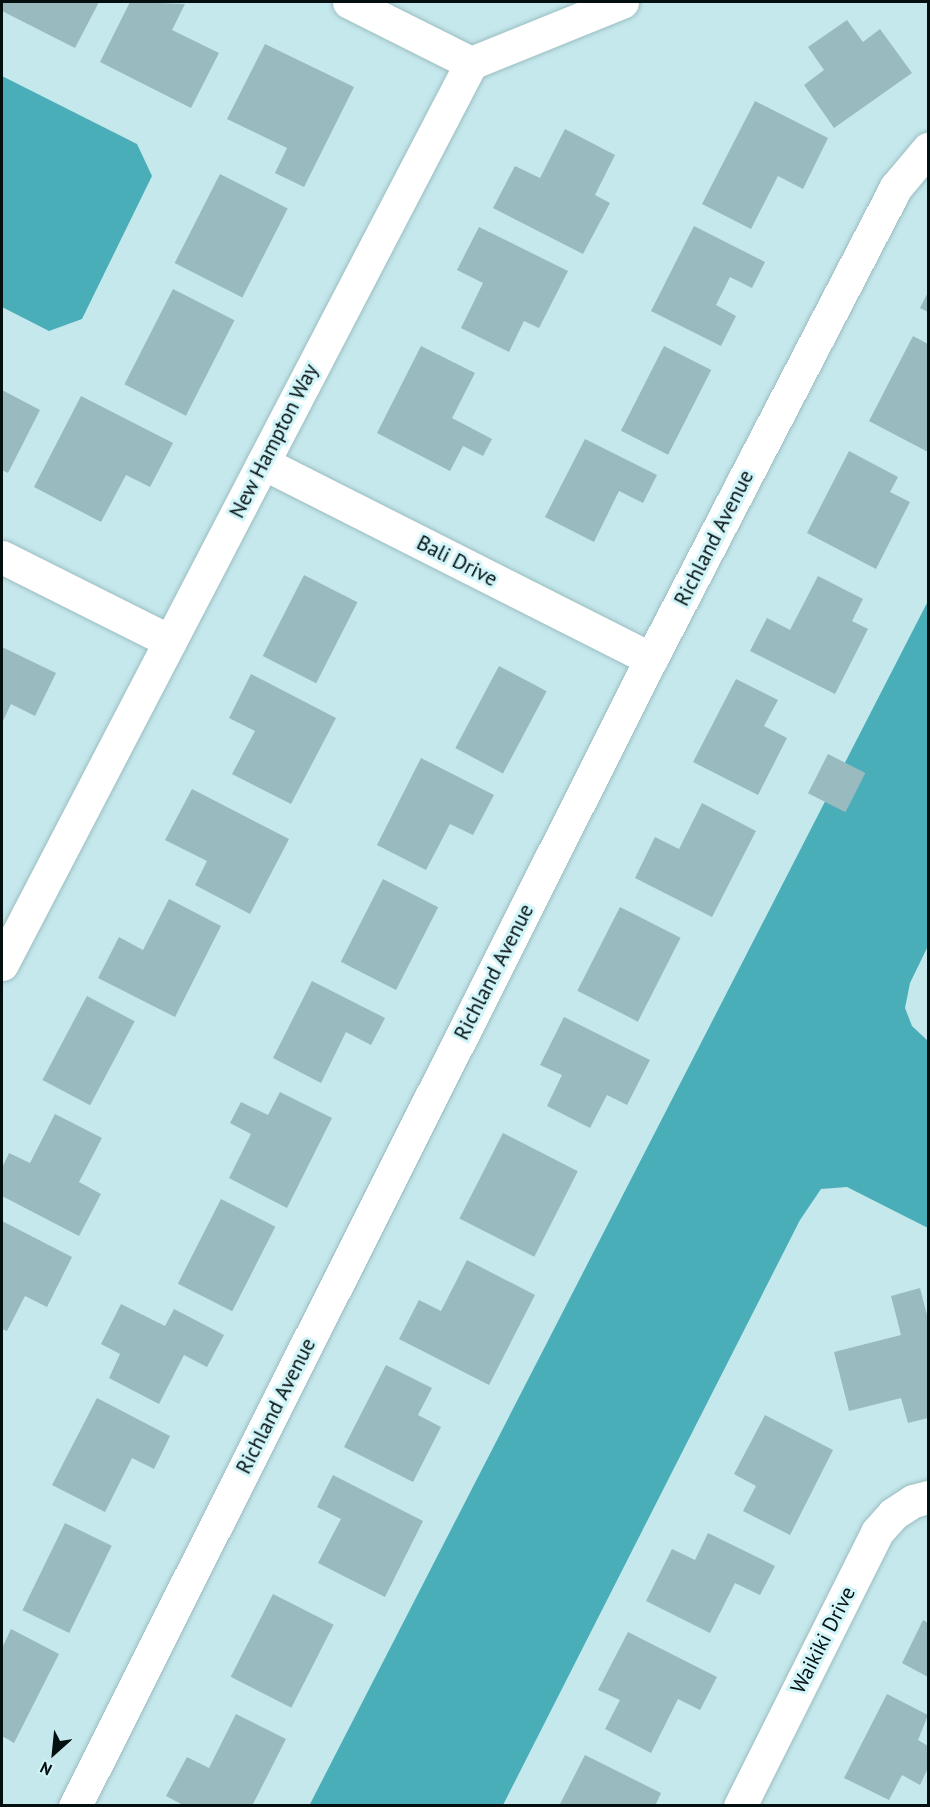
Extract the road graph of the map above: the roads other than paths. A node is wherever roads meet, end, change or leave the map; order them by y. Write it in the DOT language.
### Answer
graph roads {
  1 [pos="349,2"];
  2 [pos="622,2"];
  3 [pos="471,63"];
  4 [pos="928,148"];
  5 [pos="263,463"];
  6 [pos="2,557"];
  7 [pos="170,641"];
  8 [pos="651,660"];
  9 [pos="2,964"];
  10 [pos="928,1497"];
  11 [pos="75,1806"];
  12 [pos="740,1806"];
  1 -- 3 [label="street"];
  2 -- 3 [label="street"];
  3 -- 5 [label="street, New Hampton Way"];
  4 -- 8 [label="street, Richland Avenue"];
  5 -- 7 [label="street, New Hampton Way"];
  5 -- 8 [label="street, Bali Drive"];
  6 -- 7 [label="street"];
  7 -- 9 [label="street, New Hampton Way"];
  8 -- 11 [label="street, Richland Avenue"];
  10 -- 12 [label="street, Waikiki Drive"];
}
